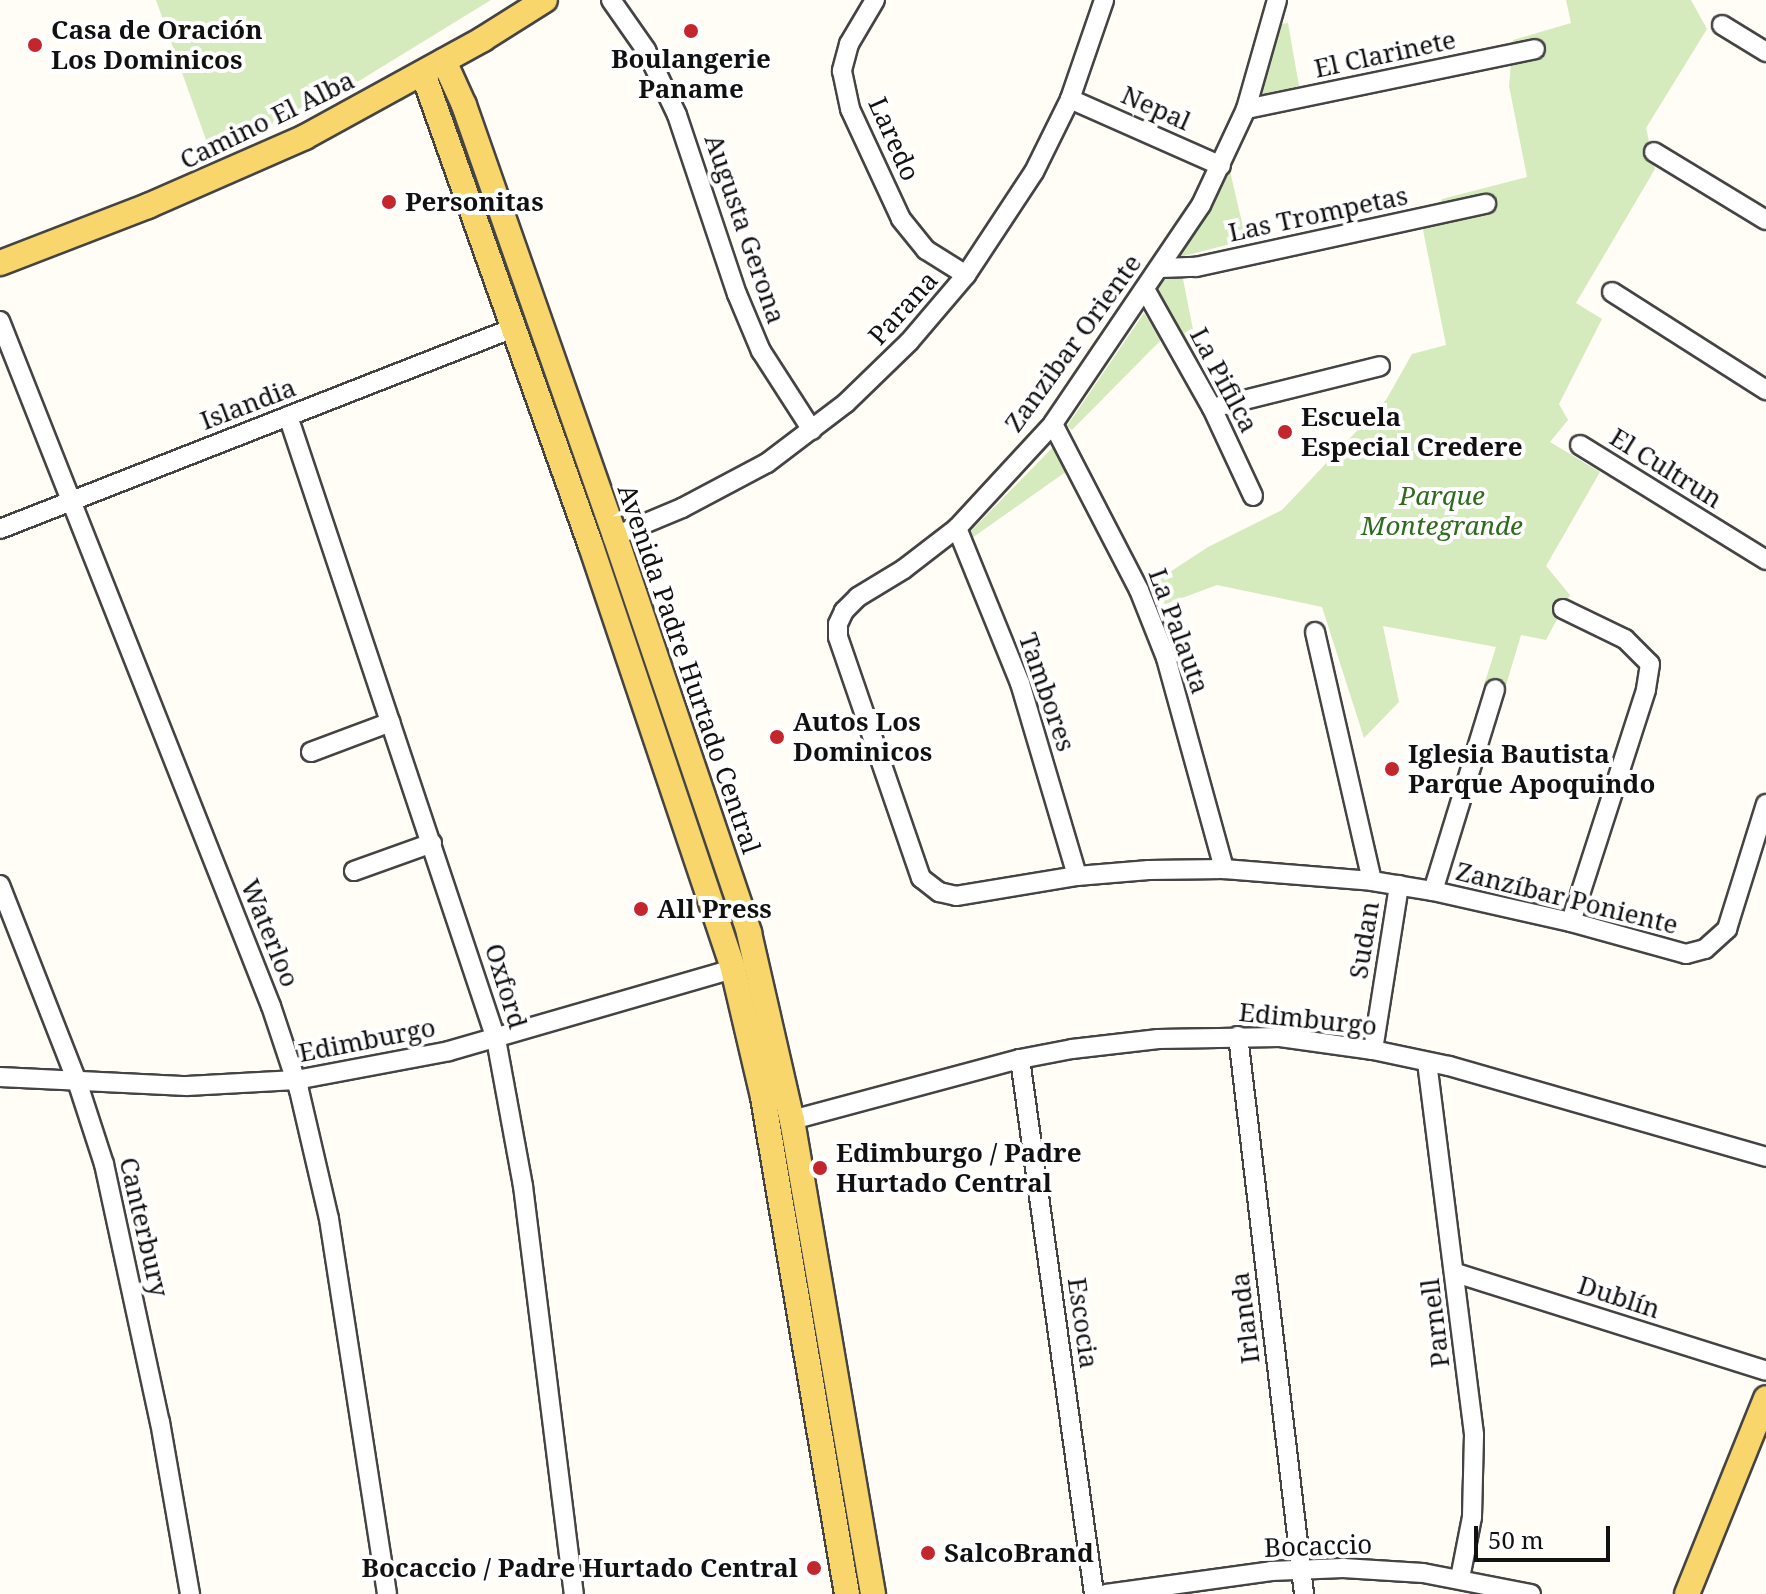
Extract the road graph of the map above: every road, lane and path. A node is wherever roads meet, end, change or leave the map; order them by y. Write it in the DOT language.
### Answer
graph roads {
  1 [pos="545,0"];
  2 [pos="611,0"];
  3 [pos="875,0"];
  4 [pos="1104,0"];
  5 [pos="1277,0"];
  6 [pos="1722,25"];
  7 [pos="1535,49"];
  8 [pos="1766,52"];
  9 [pos="434,67"];
  10 [pos="1070,99"];
  11 [pos="1246,109"];
  12 [pos="1654,152"];
  13 [pos="1221,166"];
  14 [pos="1486,204"];
  15 [pos="1766,220"];
  16 [pos="0,263"];
  17 [pos="1160,268"];
  18 [pos="966,275"];
  19 [pos="1146,291"];
  20 [pos="1612,292"];
  21 [pos="0,321"];
  22 [pos="516,327"];
  23 [pos="1380,366"];
  24 [pos="1766,390"];
  25 [pos="1212,408"];
  26 [pos="288,416"];
  27 [pos="1053,424"];
  28 [pos="812,430"];
  29 [pos="1580,445"];
  30 [pos="1253,496"];
  31 [pos="71,501"];
  32 [pos="957,528"];
  33 [pos="0,529"];
  34 [pos="615,536"];
  35 [pos="1766,560"];
  36 [pos="1563,609"];
  37 [pos="1315,632"];
  38 [pos="1495,689"];
  39 [pos="391,722"];
  40 [pos="311,752"];
  41 [pos="1766,804"];
  42 [pos="432,843"];
  43 [pos="1224,869"];
  44 [pos="354,871"];
  45 [pos="1077,876"];
  46 [pos="1372,881"];
  47 [pos="0,885"];
  48 [pos="1399,885"];
  49 [pos="1433,891"];
  50 [pos="1571,922"];
  51 [pos="733,969"];
  52 [pos="1238,1036"];
  53 [pos="496,1039"];
  54 [pos="1373,1050"];
  55 [pos="1020,1059"];
  56 [pos="1427,1062"];
  57 [pos="0,1077"];
  58 [pos="296,1080"];
  59 [pos="77,1081"];
  60 [pos="792,1120"];
  61 [pos="1766,1157"];
  62 [pos="1456,1273"];
  63 [pos="1766,1371"];
  64 [pos="1766,1398"];
  65 [pos="1301,1569"];
  66 [pos="1460,1578"];
  67 [pos="190,1594"];
  68 [pos="387,1594"];
  69 [pos="574,1594"];
  70 [pos="847,1594"];
  71 [pos="873,1594"];
  72 [pos="1094,1594"];
  73 [pos="1106,1594"];
  74 [pos="1304,1594"];
  75 [pos="1531,1594"];
  76 [pos="1687,1594"];
  1 -- 9 [label="main road, Camino El Alba"];
  2 -- 28 [label="street, Augusta Gerona"];
  3 -- 18 [label="street, Laredo"];
  4 -- 10 [label="street, Parana"];
  5 -- 11 [label="street, Zanzibar Oriente"];
  6 -- 8 [label="street"];
  7 -- 11 [label="street, El Clarinete"];
  9 -- 16 [label="main road, Camino El Alba"];
  9 -- 22 [label="main road, Avenida Padre Hurtado Central"];
  9 -- 34 [label="main road, Avenida Padre Hurtado Central"];
  10 -- 13 [label="street, Nepal"];
  10 -- 18 [label="street, Parana"];
  11 -- 13 [label="street, Zanzibar Oriente"];
  12 -- 15 [label="street"];
  13 -- 17 [label="street, Zanzibar Oriente"];
  14 -- 17 [label="street, Las Trompetas"];
  17 -- 19 [label="street, Zanzibar Oriente"];
  18 -- 28 [label="street, Parana"];
  19 -- 25 [label="street, La Pifilca"];
  19 -- 27 [label="street, Zanzibar Oriente"];
  20 -- 24 [label="street"];
  21 -- 31 [label="street, Waterloo"];
  22 -- 26 [label="street, Islandia"];
  22 -- 51 [label="main road, Avenida Padre Hurtado Central"];
  23 -- 25 [label="street"];
  25 -- 30 [label="street, La Pifilca"];
  26 -- 31 [label="street, Islandia"];
  26 -- 39 [label="street, Oxford"];
  27 -- 32 [label="street, Zanzibar Oriente"];
  27 -- 43 [label="street, La Palauta"];
  28 -- 34 [label="street, Parana"];
  29 -- 35 [label="street, El Cultrun"];
  31 -- 33 [label="street, Islandia"];
  31 -- 58 [label="street, Waterloo"];
  32 -- 45 [label="street, Tambores"];
  32 -- 45 [label="street, Zanzibar Oriente"];
  34 -- 60 [label="main road, Avenida Padre Hurtado Central"];
  36 -- 50 [label="street"];
  37 -- 46 [label="street"];
  38 -- 49 [label="street"];
  39 -- 40 [label="street"];
  39 -- 42 [label="street, Oxford"];
  41 -- 50 [label="street, Zanzíbar Poniente"];
  42 -- 44 [label="street"];
  42 -- 53 [label="street, Oxford"];
  43 -- 45 [label="street, Zanzibar Oriente"];
  43 -- 46 [label="street, Zanzibar Oriente"];
  46 -- 48 [label="street, Zanzibar Oriente"];
  47 -- 59 [label="street, Canterbury"];
  48 -- 49 [label="street, Zanzíbar Poniente"];
  48 -- 54 [label="street, Sudan"];
  49 -- 50 [label="street, Zanzíbar Poniente"];
  51 -- 53 [label="street, Edimburgo"];
  51 -- 70 [label="main road, Avenida Padre Hurtado Central"];
  52 -- 54 [label="street, Edimburgo"];
  52 -- 55 [label="street, Edimburgo"];
  52 -- 65 [label="street, Irlanda"];
  53 -- 58 [label="street, Edimburgo"];
  53 -- 69 [label="street, Oxford"];
  54 -- 56 [label="street, Edimburgo"];
  55 -- 60 [label="street, Edimburgo"];
  55 -- 72 [label="street, Escocia"];
  56 -- 61 [label="street, Edimburgo"];
  56 -- 62 [label="street, Parnell"];
  57 -- 59 [label="street, Edimburgo"];
  58 -- 59 [label="street, Edimburgo"];
  58 -- 68 [label="street, Waterloo"];
  59 -- 67 [label="street, Canterbury"];
  60 -- 71 [label="main road, Avenida Padre Hurtado Central"];
  62 -- 63 [label="street, Dublín"];
  62 -- 66 [label="street, Parnell"];
  64 -- 76 [label="main road"];
  65 -- 66 [label="street, Bocaccio"];
  65 -- 73 [label="street, Bocaccio"];
  65 -- 74 [label="street, Irlanda"];
  66 -- 75 [label="street, Bocaccio"];
}
